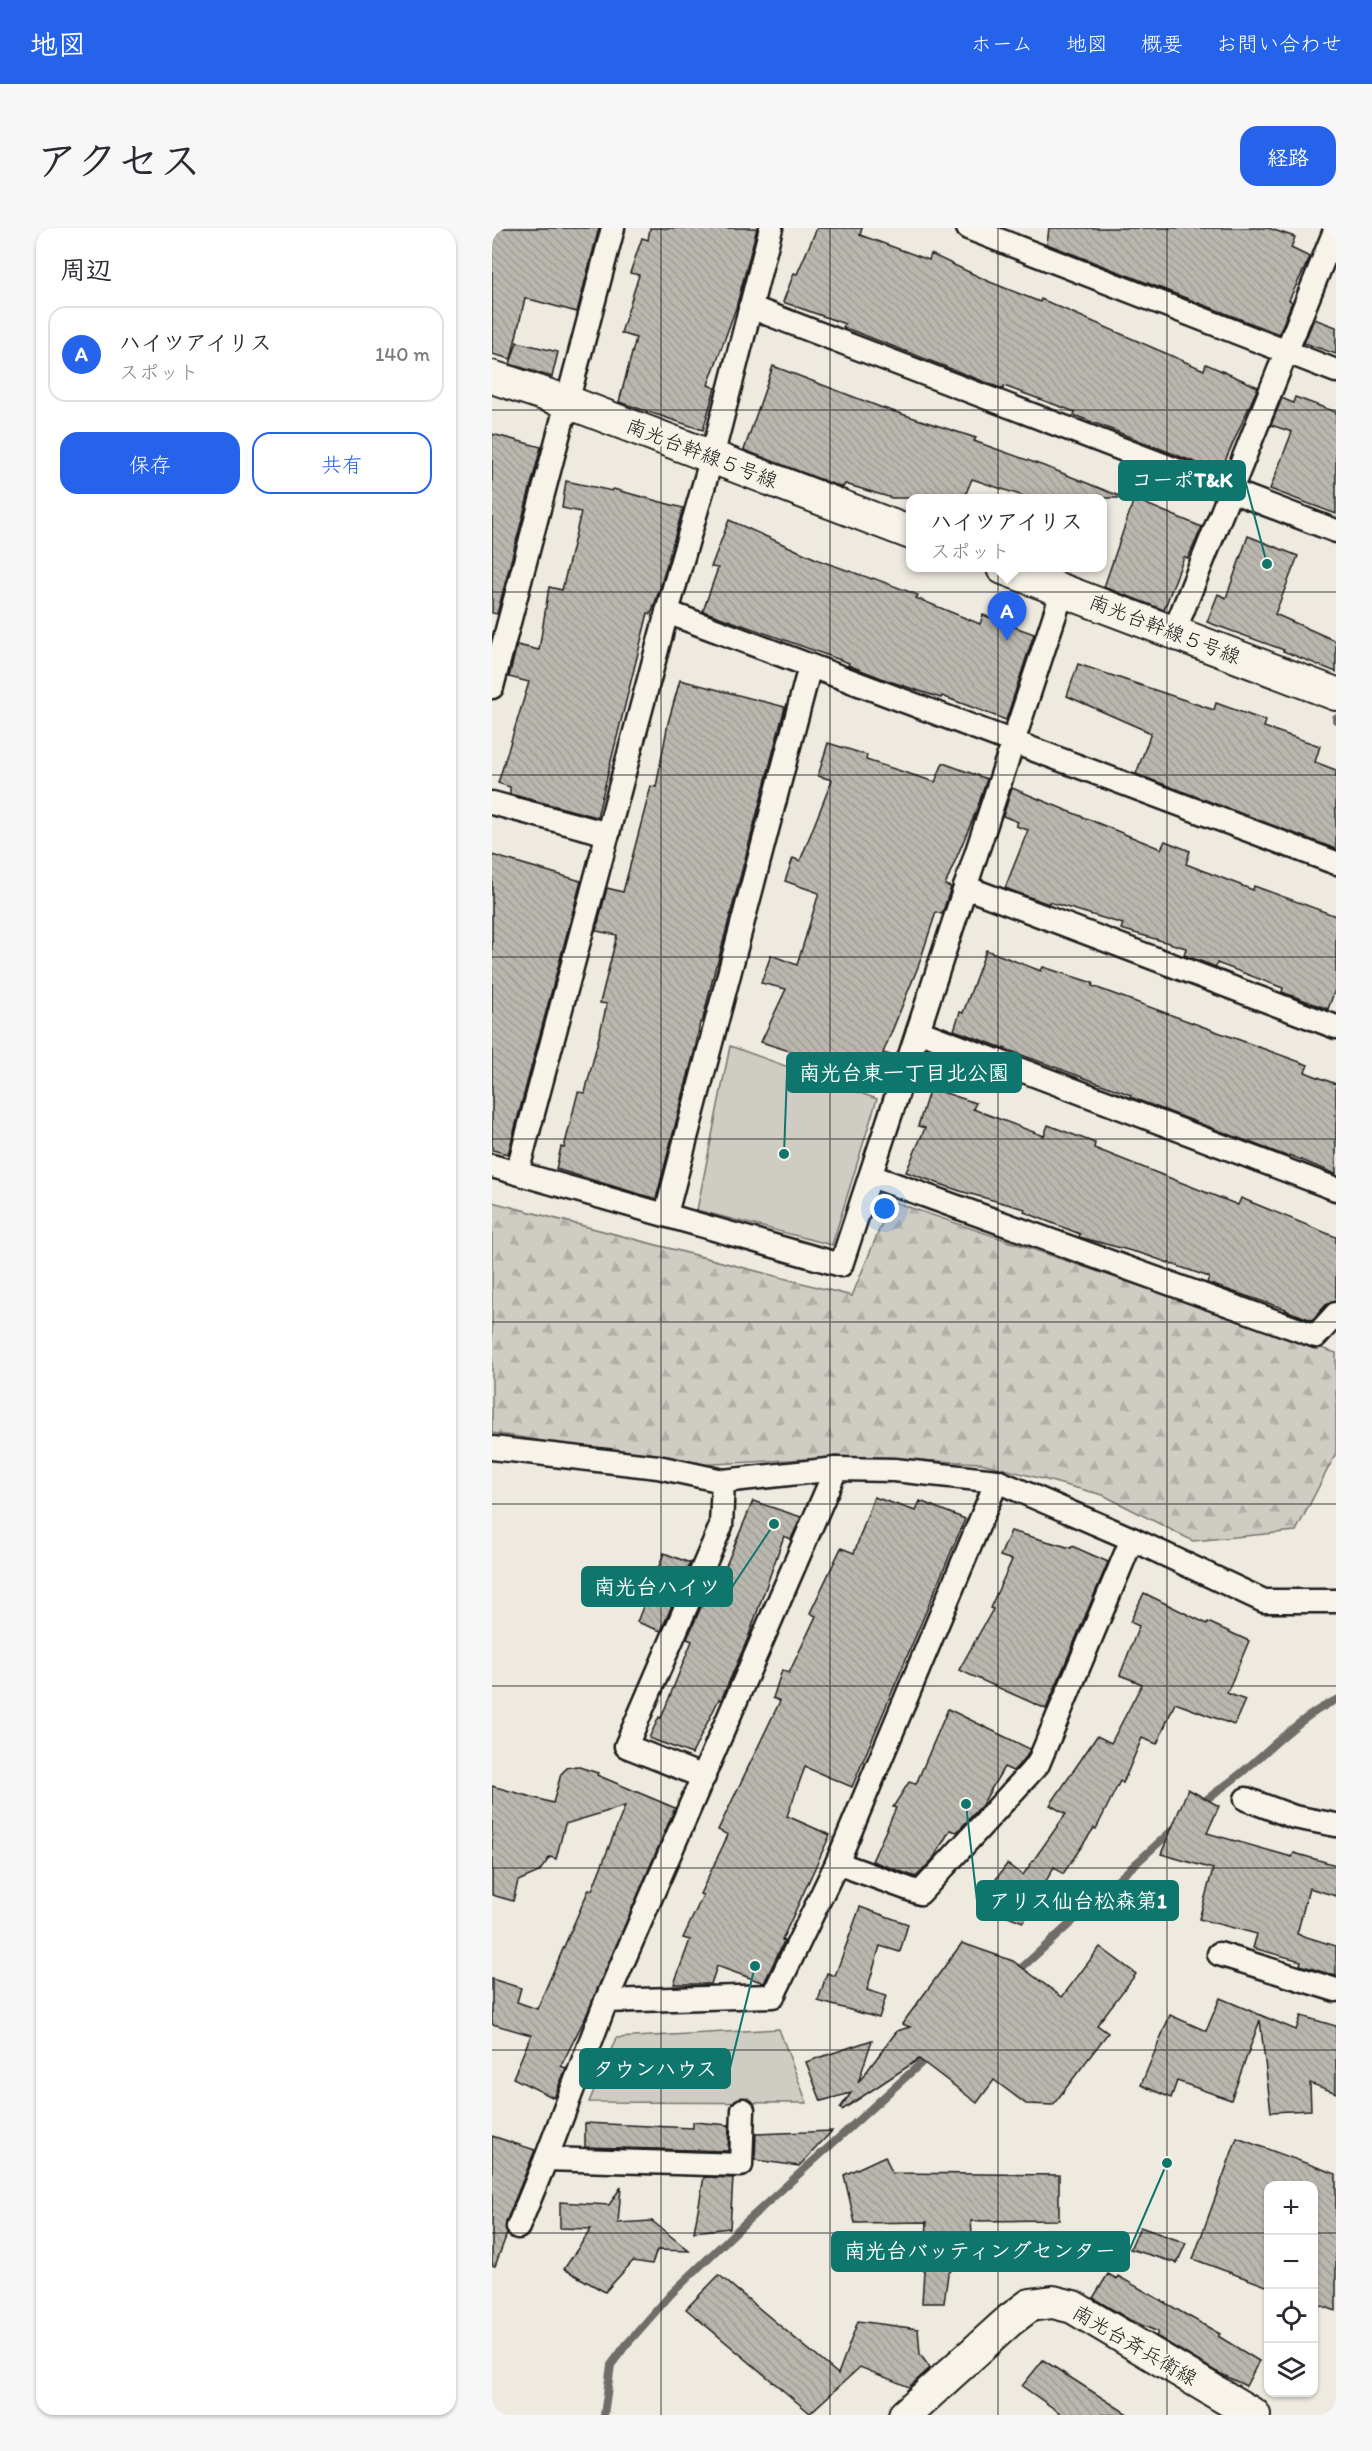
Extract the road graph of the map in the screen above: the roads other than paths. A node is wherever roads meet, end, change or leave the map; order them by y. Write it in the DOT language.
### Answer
graph roads {
  1 [pos="613,228"];
  2 [pos="771,228"];
  3 [pos="968,228"];
  4 [pos="1336,228"];
  5 [pos="750,307"];
  6 [pos="1286,352"];
  7 [pos="1336,372"];
  8 [pos="492,377"];
  9 [pos="568,402"];
  10 [pos="712,457"];
  11 [pos="1231,491"];
  12 [pos="906,531"];
  13 [pos="1336,531"];
  14 [pos="1016,572"];
  15 [pos="1063,590"];
  16 [pos="667,612"];
  17 [pos="1174,632"];
  18 [pos="810,666"];
  19 [pos="492,687"];
  20 [pos="1332,692"];
  21 [pos="1013,741"];
  22 [pos="492,803"];
  23 [pos="608,834"];
  24 [pos="1336,863"];
  25 [pos="965,887"];
  26 [pos="1336,1027"];
  27 [pos="918,1031"];
  28 [pos="492,1166"];
  29 [pos="517,1173"];
  30 [pos="871,1176"];
  31 [pos="1336,1189"];
  32 [pos="666,1214"];
  33 [pos="1336,1314"];
  34 [pos="492,1448"];
  35 [pos="836,1469"];
  36 [pos="723,1481"];
  37 [pos="997,1481"];
  38 [pos="1132,1539"];
  39 [pos="1336,1601"];
  40 [pos="704,1777"];
  41 [pos="1246,1799"];
  42 [pos="1336,1825"];
  43 [pos="837,1863"];
  44 [pos="1219,1954"];
  45 [pos="1336,1990"];
  46 [pos="606,2001"];
  47 [pos="743,2110"];
  48 [pos="546,2159"];
  49 [pos="518,2227"];
  50 [pos="905,2415"];
  51 [pos="1254,2415"];
  1 -- 9 [label="street"];
  2 -- 5 [label="street"];
  3 -- 6 [label="street"];
  4 -- 6 [label="street"];
  5 -- 10 [label="street"];
  5 -- 11 [label="street"];
  6 -- 7 [label="street"];
  6 -- 11 [label="street"];
  8 -- 9 [label="street, 南光台幹線５号線"];
  9 -- 10 [label="street, 南光台幹線５号線"];
  9 -- 19 [label="street"];
  10 -- 12 [label="street, 南光台幹線５号線"];
  10 -- 16 [label="street"];
  11 -- 13 [label="street"];
  11 -- 17 [label="street"];
  14 -- 15 [label="street, 南光台幹線５号線"];
  15 -- 17 [label="street, 南光台幹線５号線"];
  15 -- 21 [label="street"];
  16 -- 18 [label="street"];
  16 -- 23 [label="street"];
  17 -- 20 [label="street, 南光台幹線５号線"];
  18 -- 21 [label="street"];
  18 -- 32 [label="street"];
  21 -- 24 [label="street"];
  21 -- 25 [label="street"];
  22 -- 23 [label="street"];
  23 -- 29 [label="street"];
  25 -- 26 [label="street"];
  25 -- 27 [label="street"];
  27 -- 30 [label="street"];
  27 -- 31 [label="street"];
  28 -- 29 [label="street"];
  29 -- 32 [label="street"];
  30 -- 32 [label="street"];
  30 -- 33 [label="street"];
  34 -- 36 [label="street"];
  35 -- 36 [label="street"];
  35 -- 37 [label="street"];
  35 -- 40 [label="street"];
  36 -- 40 [label="street"];
  37 -- 38 [label="street"];
  37 -- 43 [label="street"];
  38 -- 39 [label="street"];
  38 -- 43 [label="street"];
  40 -- 46 [label="street"];
  41 -- 42 [label="street"];
  43 -- 46 [label="street"];
  44 -- 45 [label="street"];
  46 -- 48 [label="street"];
  47 -- 48 [label="street"];
  48 -- 49 [label="street"];
  50 -- 51 [label="street, 南光台斉兵衛線"];
}
